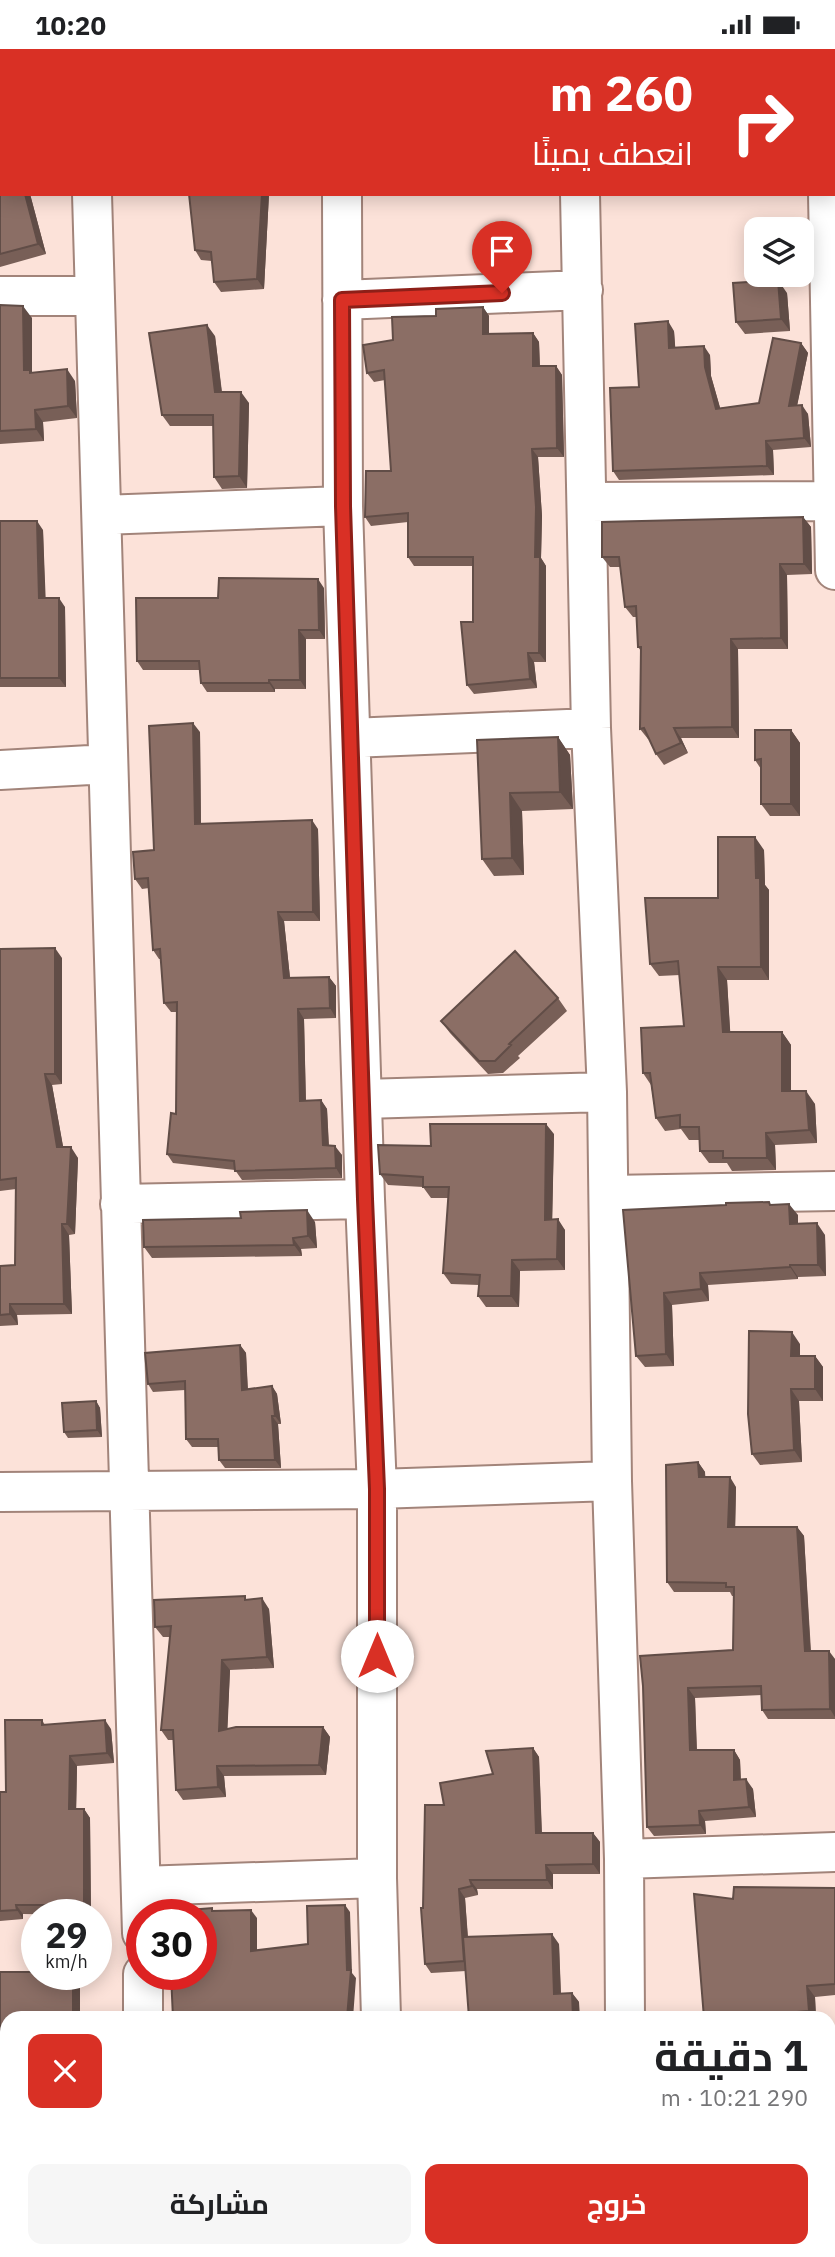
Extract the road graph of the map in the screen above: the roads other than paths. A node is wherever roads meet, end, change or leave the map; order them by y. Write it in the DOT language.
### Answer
graph roads {
  1 [pos="92,196"];
  2 [pos="342,196"];
  3 [pos="580,196"];
  4 [pos="828,196"];
  5 [pos="583,290"];
  6 [pos="0,296"];
  7 [pos="95,296"];
  8 [pos="342,300"];
  9 [pos="833,501"];
  10 [pos="587,502"];
  11 [pos="343,506"];
  12 [pos="102,515"];
  13 [pos="835,571"];
  14 [pos="591,728"];
  15 [pos="352,738"];
  16 [pos="108,764"];
  17 [pos="0,770"];
  18 [pos="607,1091"];
  19 [pos="363,1100"];
  20 [pos="835,1191"];
  21 [pos="609,1195"];
  22 [pos="365,1199"];
  23 [pos="120,1205"];
  24 [pos="612,1481"];
  25 [pos="377,1489"];
  26 [pos="128,1490"];
  27 [pos="0,1492"];
  28 [pos="835,1852"];
  29 [pos="624,1859"];
  30 [pos="377,1878"];
  31 [pos="141,1886"];
  32 [pos="141,1899"];
  33 [pos="143,1990"];
  34 [pos="144,2011"];
  35 [pos="381,2011"];
  36 [pos="625,2011"];
  1 -- 7 [label="street"];
  2 -- 8 [label="street"];
  3 -- 5 [label="street"];
  4 -- 9 [label="street"];
  5 -- 8 [label="street"];
  5 -- 10 [label="street"];
  6 -- 7 [label="street"];
  7 -- 12 [label="street"];
  8 -- 11 [label="street"];
  9 -- 10 [label="street"];
  9 -- 13 [label="street"];
  10 -- 14 [label="street"];
  11 -- 12 [label="street"];
  11 -- 15 [label="street"];
  12 -- 16 [label="street"];
  14 -- 15 [label="street"];
  14 -- 18 [label="street"];
  15 -- 19 [label="street"];
  16 -- 17 [label="street"];
  16 -- 23 [label="street"];
  18 -- 19 [label="street"];
  18 -- 21 [label="street"];
  19 -- 22 [label="street"];
  20 -- 21 [label="street"];
  21 -- 24 [label="street"];
  22 -- 23 [label="street"];
  22 -- 25 [label="street"];
  23 -- 26 [label="street"];
  24 -- 25 [label="street"];
  24 -- 29 [label="street"];
  25 -- 26 [label="street"];
  25 -- 30 [label="street"];
  26 -- 27 [label="street"];
  26 -- 31 [label="street"];
  28 -- 29 [label="street"];
  29 -- 36 [label="street"];
  30 -- 31 [label="street"];
  30 -- 35 [label="street"];
  31 -- 32 [label="street"];
  33 -- 34 [label="street"];
}
